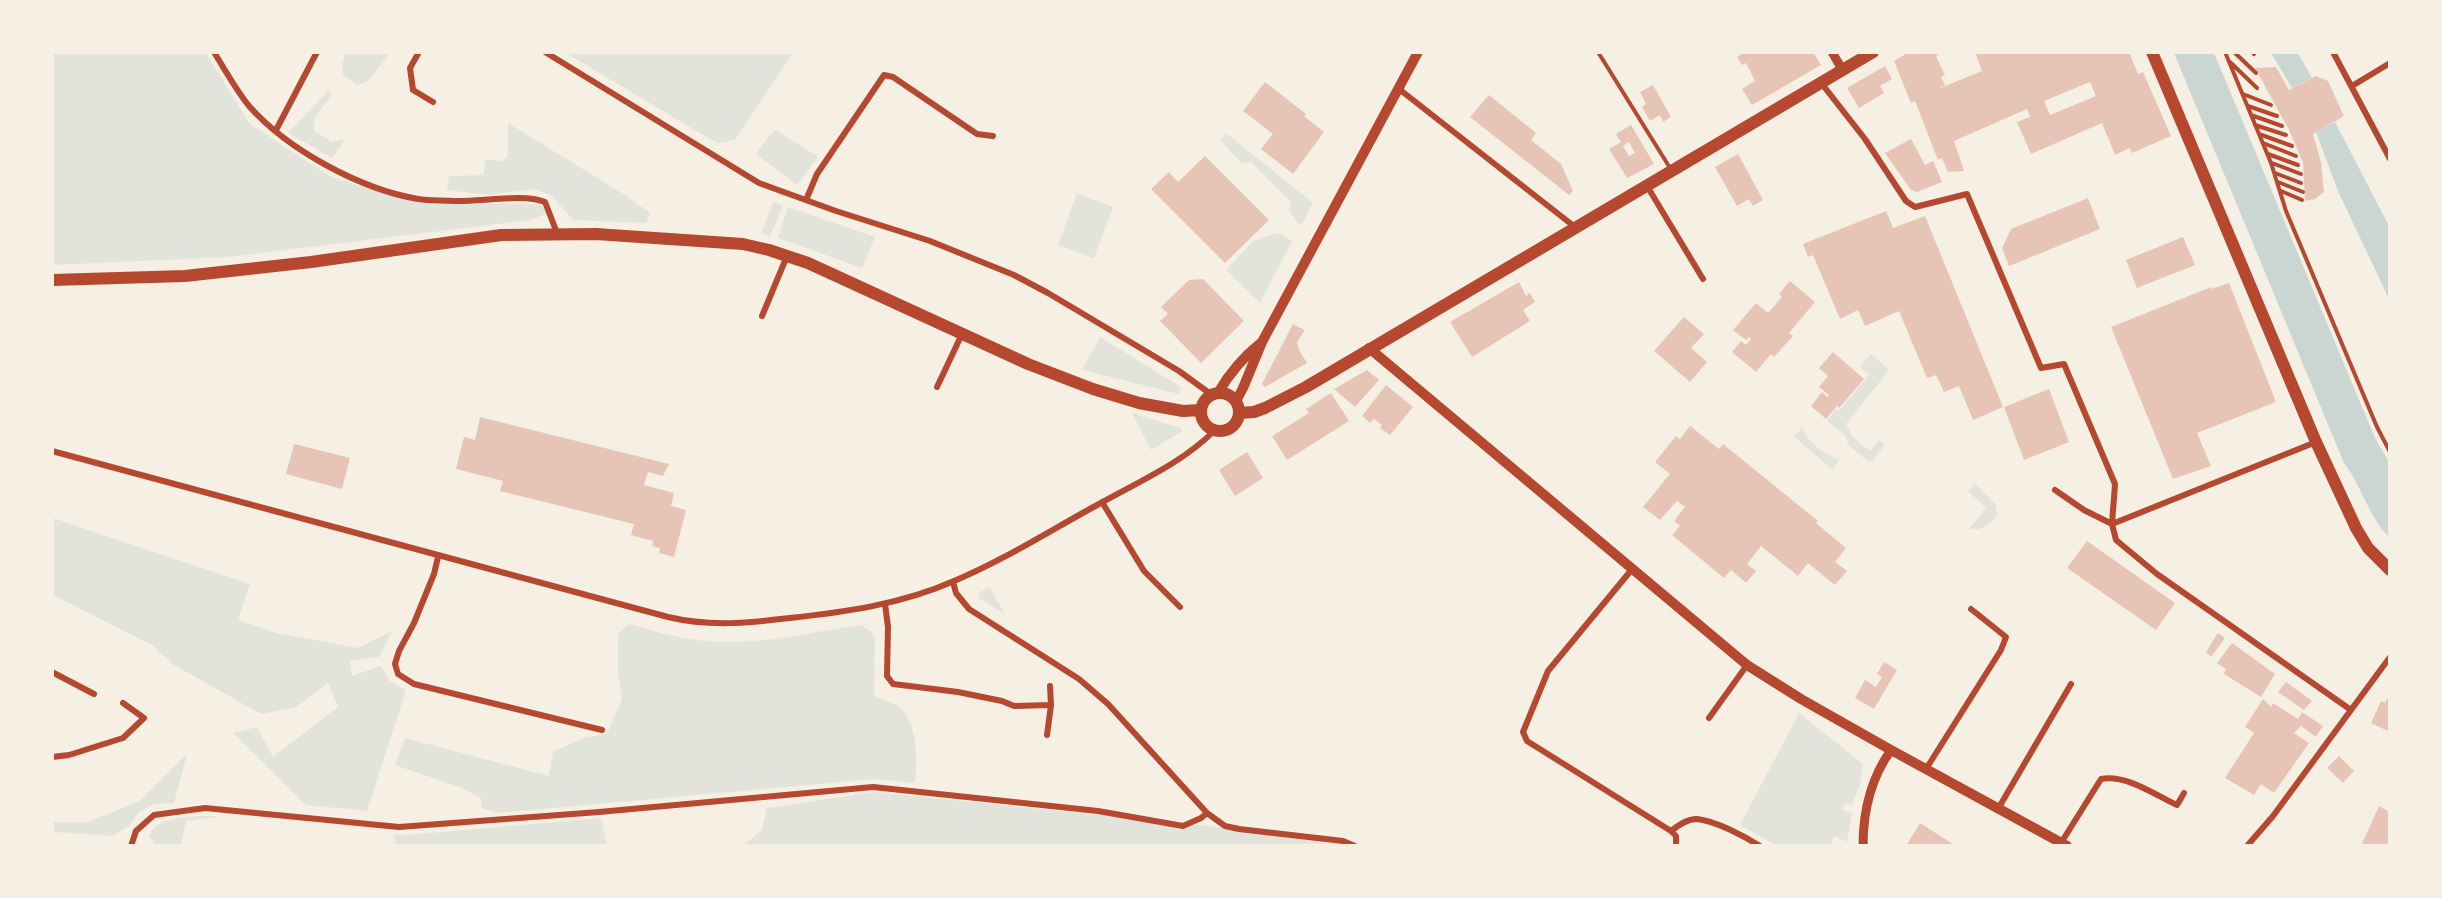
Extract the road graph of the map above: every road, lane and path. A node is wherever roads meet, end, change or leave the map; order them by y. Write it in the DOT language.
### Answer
graph roads {
  1 [pos="214,52"];
  2 [pos="316,52"];
  3 [pos="419,52"];
  4 [pos="545,52"];
  5 [pos="1418,52"];
  6 [pos="1598,52"];
  7 [pos="1832,52"];
  8 [pos="1873,52"];
  9 [pos="2152,52"];
  10 [pos="2225,52"];
  11 [pos="2234,52"];
  12 [pos="2332,52"];
  13 [pos="2229,62"];
  14 [pos="2390,63"];
  15 [pos="1843,71"];
  16 [pos="2256,73"];
  17 [pos="1822,84"];
  18 [pos="2352,86"];
  19 [pos="2257,88"];
  20 [pos="1399,89"];
  21 [pos="2242,94"];
  22 [pos="433,102"];
  23 [pos="2271,105"];
  24 [pos="2247,106"];
  25 [pos="2250,114"];
  26 [pos="2277,116"];
  27 [pos="2255,125"];
  28 [pos="2282,126"];
  29 [pos="276,130"];
  30 [pos="2258,134"];
  31 [pos="2286,135"];
  32 [pos="993,136"];
  33 [pos="2262,143"];
  34 [pos="2292,146"];
  35 [pos="2267,153"];
  36 [pos="2296,156"];
  37 [pos="2390,159"];
  38 [pos="2271,163"];
  39 [pos="2298,165"];
  40 [pos="1672,171"];
  41 [pos="2275,172"];
  42 [pos="2301,174"];
  43 [pos="2278,182"];
  44 [pos="2301,183"];
  45 [pos="1647,186"];
  46 [pos="2280,191"];
  47 [pos="2303,192"];
  48 [pos="806,200"];
  49 [pos="2302,200"];
  50 [pos="1575,227"];
  51 [pos="557,233"];
  52 [pos="787,255"];
  53 [pos="1703,279"];
  54 [pos="52,280"];
  55 [pos="762,316"];
  56 [pos="962,334"];
  57 [pos="1262,342"];
  58 [pos="1369,348"];
  59 [pos="937,387"];
  60 [pos="1215,394"];
  61 [pos="1238,407"];
  62 [pos="1201,410"];
  63 [pos="1214,430"];
  64 [pos="2316,442"];
  65 [pos="52,451"];
  66 [pos="2390,452"];
  67 [pos="2055,490"];
  68 [pos="1102,502"];
  69 [pos="2112,524"];
  70 [pos="438,556"];
  71 [pos="1633,568"];
  72 [pos="2390,570"];
  73 [pos="953,582"];
  74 [pos="885,604"];
  75 [pos="1180,607"];
  76 [pos="1971,609"];
  77 [pos="2390,657"];
  78 [pos="1747,665"];
  79 [pos="52,672"];
  80 [pos="2071,684"];
  81 [pos="1050,686"];
  82 [pos="94,694"];
  83 [pos="123,703"];
  84 [pos="1051,705"];
  85 [pos="2351,710"];
  86 [pos="1709,718"];
  87 [pos="602,730"];
  88 [pos="1047,735"];
  89 [pos="1891,750"];
  90 [pos="52,757"];
  91 [pos="1926,769"];
  92 [pos="2184,793"];
  93 [pos="1998,809"];
  94 [pos="1207,813"];
  95 [pos="1671,831"];
  96 [pos="2064,844"];
  97 [pos="131,846"];
  98 [pos="1355,846"];
  99 [pos="1676,846"];
  100 [pos="1760,846"];
  101 [pos="1863,846"];
  102 [pos="2247,846"];
  1 -- 29 [label="street"];
  2 -- 29 [label="street"];
  3 -- 22 [label="street"];
  4 -- 48 [label="street"];
  5 -- 20 [label="main road"];
  6 -- 40 [label="lane"];
  7 -- 15 [label="street"];
  8 -- 15 [label="main road"];
  9 -- 64 [label="main road"];
  10 -- 13 [label="lane"];
  11 -- 16 [label="lane"];
  12 -- 18 [label="street"];
  13 -- 19 [label="lane"];
  13 -- 21 [label="lane"];
  14 -- 18 [label="street"];
  15 -- 17 [label="main road"];
  17 -- 40 [label="main road"];
  17 -- 69 [label="street"];
  18 -- 37 [label="street"];
  20 -- 50 [label="street"];
  20 -- 57 [label="main road"];
  21 -- 23 [label="lane"];
  21 -- 24 [label="lane"];
  24 -- 25 [label="lane"];
  24 -- 26 [label="lane"];
  25 -- 27 [label="lane"];
  25 -- 28 [label="lane"];
  27 -- 30 [label="lane"];
  27 -- 31 [label="lane"];
  29 -- 51 [label="street"];
  30 -- 33 [label="lane"];
  30 -- 34 [label="lane"];
  32 -- 48 [label="street"];
  33 -- 35 [label="lane"];
  33 -- 36 [label="lane"];
  35 -- 38 [label="lane"];
  35 -- 39 [label="lane"];
  38 -- 41 [label="lane"];
  38 -- 42 [label="lane"];
  40 -- 45 [label="main road"];
  41 -- 43 [label="lane"];
  41 -- 44 [label="lane"];
  43 -- 46 [label="lane"];
  43 -- 47 [label="lane"];
  45 -- 50 [label="main road"];
  45 -- 53 [label="street"];
  46 -- 49 [label="lane"];
  46 -- 66 [label="lane"];
  48 -- 60 [label="street"];
  50 -- 58 [label="main road"];
  51 -- 52 [label="main road"];
  51 -- 54 [label="main road"];
  52 -- 55 [label="street"];
  52 -- 56 [label="main road"];
  56 -- 59 [label="street"];
  56 -- 62 [label="main road"];
  57 -- 60 [label="main road"];
  57 -- 61 [label="main road"];
  58 -- 61 [label="main road"];
  58 -- 71 [label="main road"];
  60 -- 61 [label="main road"];
  60 -- 62 [label="main road"];
  61 -- 63 [label="main road"];
  62 -- 63 [label="main road"];
  63 -- 68 [label="street"];
  64 -- 69 [label="street"];
  64 -- 72 [label="main road"];
  65 -- 70 [label="street"];
  67 -- 69 [label="street"];
  68 -- 73 [label="street"];
  68 -- 75 [label="street"];
  69 -- 85 [label="street"];
  70 -- 74 [label="street"];
  70 -- 87 [label="street"];
  71 -- 78 [label="main road"];
  71 -- 95 [label="street"];
  73 -- 74 [label="street"];
  73 -- 94 [label="street"];
  74 -- 84 [label="street"];
  76 -- 91 [label="street"];
  77 -- 85 [label="street"];
  78 -- 86 [label="street"];
  78 -- 89 [label="main road"];
  79 -- 82 [label="street"];
  80 -- 93 [label="street"];
  81 -- 84 [label="street"];
  83 -- 90 [label="street"];
  84 -- 88 [label="street"];
  85 -- 102 [label="street"];
  89 -- 91 [label="main road"];
  89 -- 101 [label="street"];
  91 -- 93 [label="main road"];
  92 -- 96 [label="street"];
  93 -- 96 [label="main road"];
  94 -- 97 [label="street"];
  94 -- 98 [label="street"];
  95 -- 99 [label="street"];
  95 -- 100 [label="street"];
}
